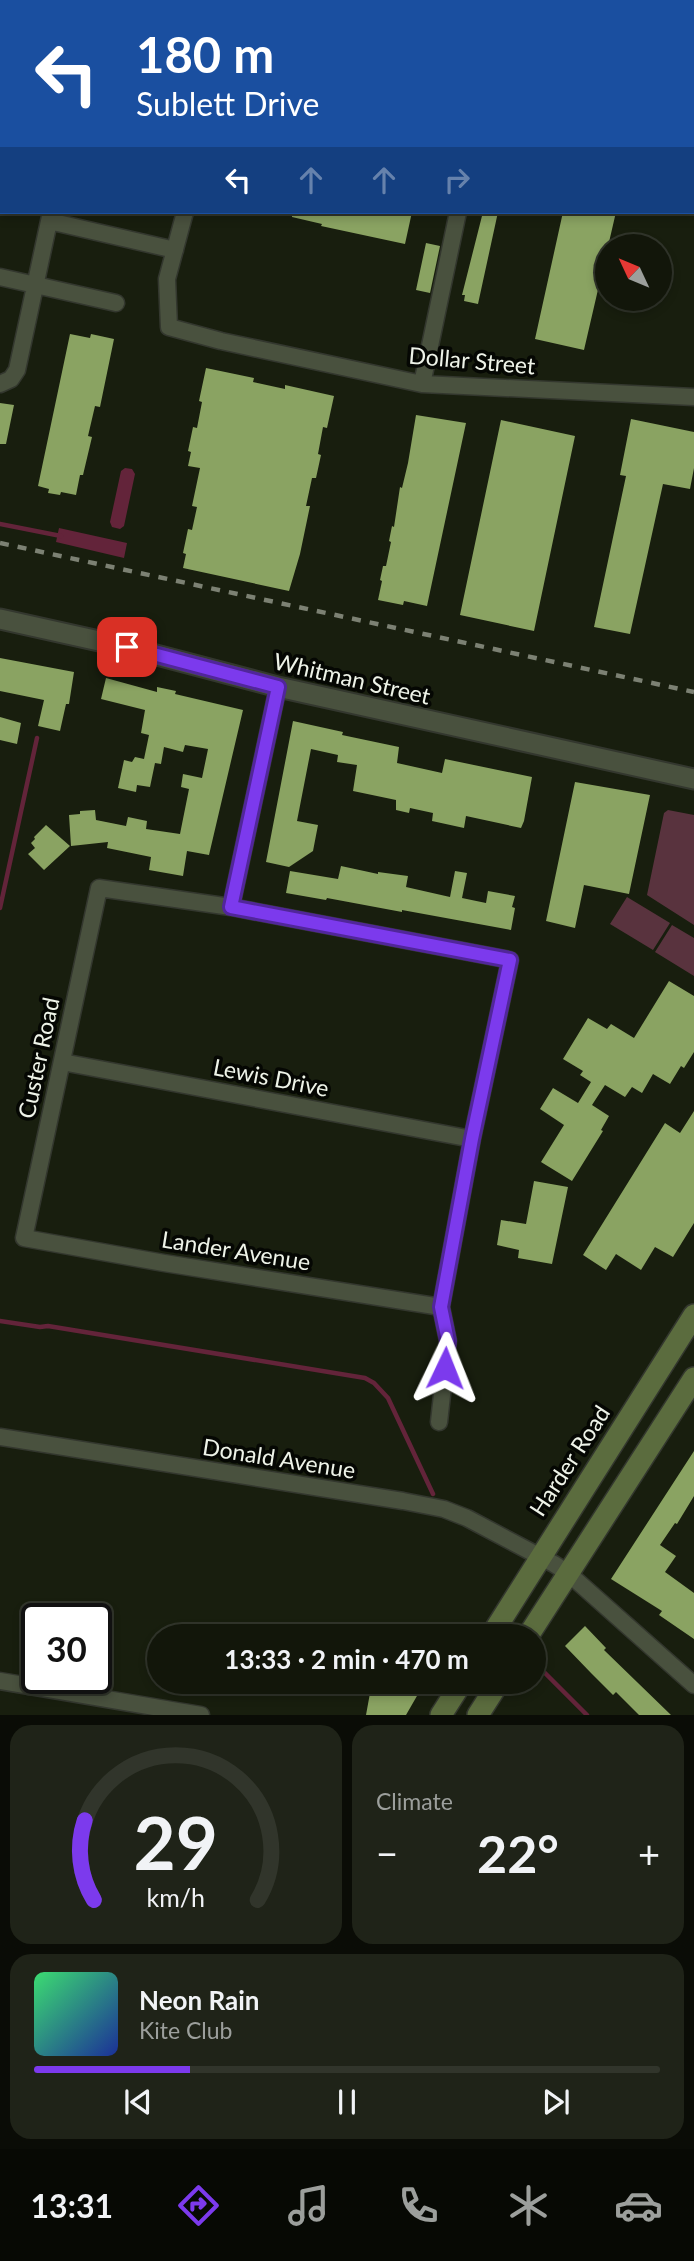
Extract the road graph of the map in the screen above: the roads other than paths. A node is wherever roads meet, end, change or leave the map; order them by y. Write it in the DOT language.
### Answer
graph roads {
  1 [pos="184,214"];
  2 [pos="458,214"];
  3 [pos="50,216"];
  4 [pos="175,250"];
  5 [pos="0,277"];
  6 [pos="36,285"];
  7 [pos="116,303"];
  8 [pos="0,384"];
  9 [pos="422,384"];
  10 [pos="694,397"];
  11 [pos="0,618"];
  12 [pos="278,687"];
  13 [pos="694,779"];
  14 [pos="231,907"];
  15 [pos="62,1062"];
  16 [pos="472,1139"];
  17 [pos="24,1238"];
  18 [pos="441,1307"];
  19 [pos="694,1315"];
  20 [pos="694,1378"];
  21 [pos="439,1422"];
  22 [pos="0,1437"];
  23 [pos="540,1557"];
  24 [pos="568,1573"];
  25 [pos="498,1624"];
  26 [pos="536,1624"];
  27 [pos="0,1681"];
  28 [pos="694,1685"];
  29 [pos="454,1694"];
  30 [pos="491,1694"];
  31 [pos="201,1715"];
  32 [pos="441,1715"];
  33 [pos="478,1715"];
  1 -- 4 [label="street"];
  2 -- 9 [label="street"];
  3 -- 4 [label="street"];
  3 -- 6 [label="street"];
  4 -- 9 [label="street, Dollar Street"];
  5 -- 6 [label="street"];
  6 -- 7 [label="street"];
  6 -- 8 [label="street"];
  9 -- 10 [label="street, Dollar Street"];
  11 -- 12 [label="street, Whitman Street"];
  12 -- 13 [label="street, Whitman Street"];
  12 -- 14 [label="street"];
  14 -- 15 [label="street, Custer Road"];
  14 -- 16 [label="street"];
  15 -- 16 [label="street, Lewis Drive"];
  15 -- 17 [label="street, Custer Road"];
  16 -- 18 [label="street"];
  17 -- 18 [label="street, Lander Avenue"];
  18 -- 21 [label="street"];
  19 -- 23 [label="main road, Harder Road"];
  20 -- 24 [label="main road"];
  22 -- 23 [label="street, Donald Avenue"];
  23 -- 24 [label="street, Donald Avenue"];
  23 -- 25 [label="main road, Harder Road"];
  24 -- 26 [label="main road"];
  24 -- 28 [label="street, Donald Avenue"];
  27 -- 31 [label="street"];
  29 -- 32 [label="main road"];
  30 -- 33 [label="main road"];
}
